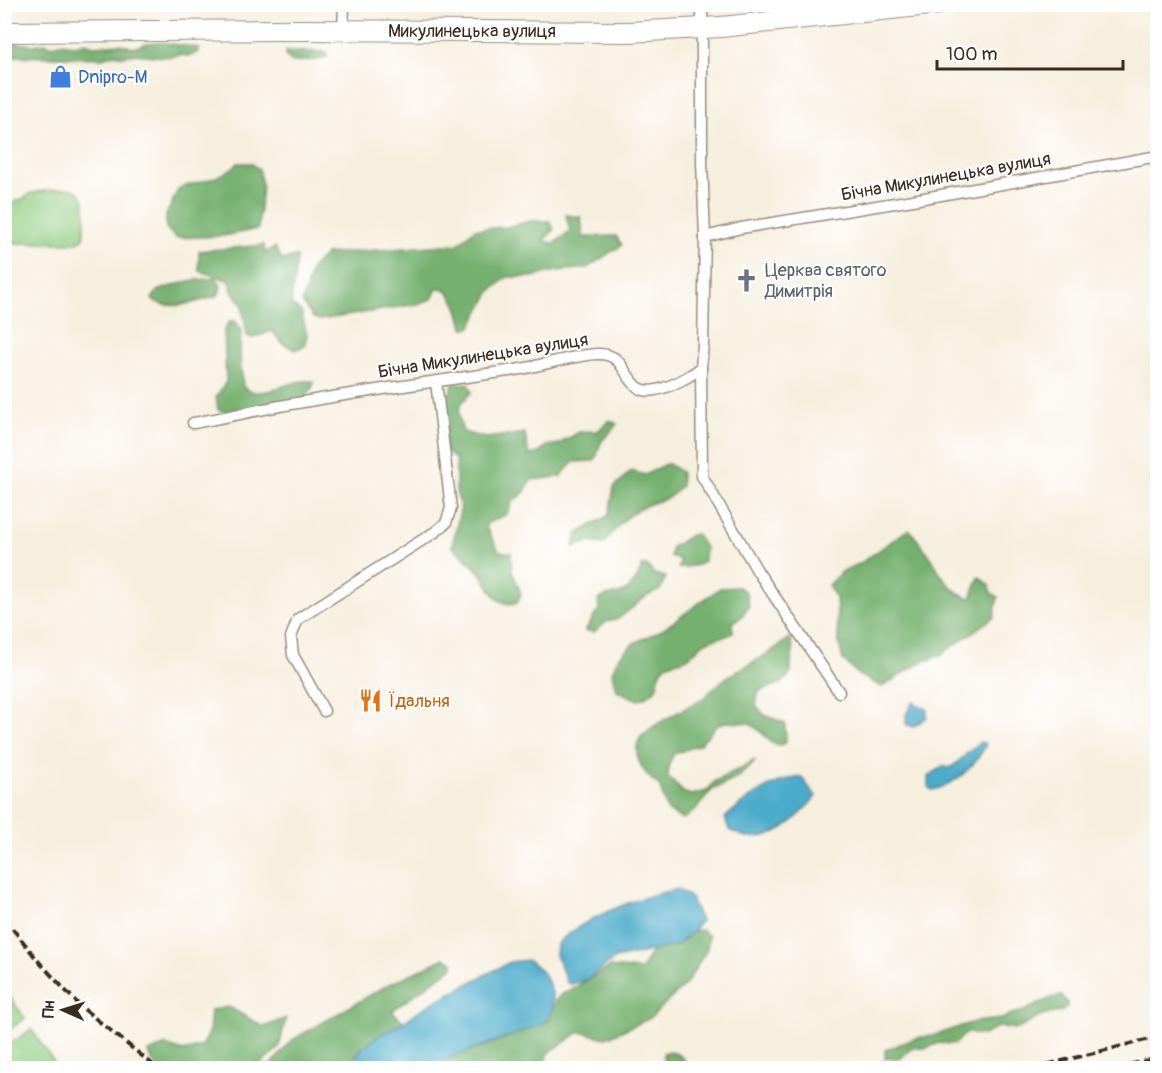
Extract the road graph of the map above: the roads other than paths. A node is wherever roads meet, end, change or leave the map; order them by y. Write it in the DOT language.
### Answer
graph roads {
  1 [pos="344,4"];
  2 [pos="702,4"];
  3 [pos="938,4"];
  4 [pos="701,27"];
  5 [pos="343,31"];
  6 [pos="4,32"];
  7 [pos="1158,156"];
  8 [pos="705,237"];
  9 [pos="701,368"];
  10 [pos="436,382"];
  11 [pos="193,423"];
  12 [pos="839,692"];
  13 [pos="324,711"];
  1 -- 5 [label="street"];
  2 -- 4 [label="street"];
  3 -- 4 [label="highway, Микулинецька вулиця"];
  4 -- 5 [label="highway, Микулинецька вулиця"];
  4 -- 8 [label="street"];
  5 -- 6 [label="highway, Микулинецька вулиця"];
  7 -- 8 [label="street, Бічна Микулинецька вулиця"];
  8 -- 9 [label="street"];
  9 -- 10 [label="street, Бічна Микулинецька вулиця"];
  9 -- 12 [label="street"];
  10 -- 11 [label="street, Бічна Микулинецька вулиця"];
  10 -- 13 [label="street"];
}
